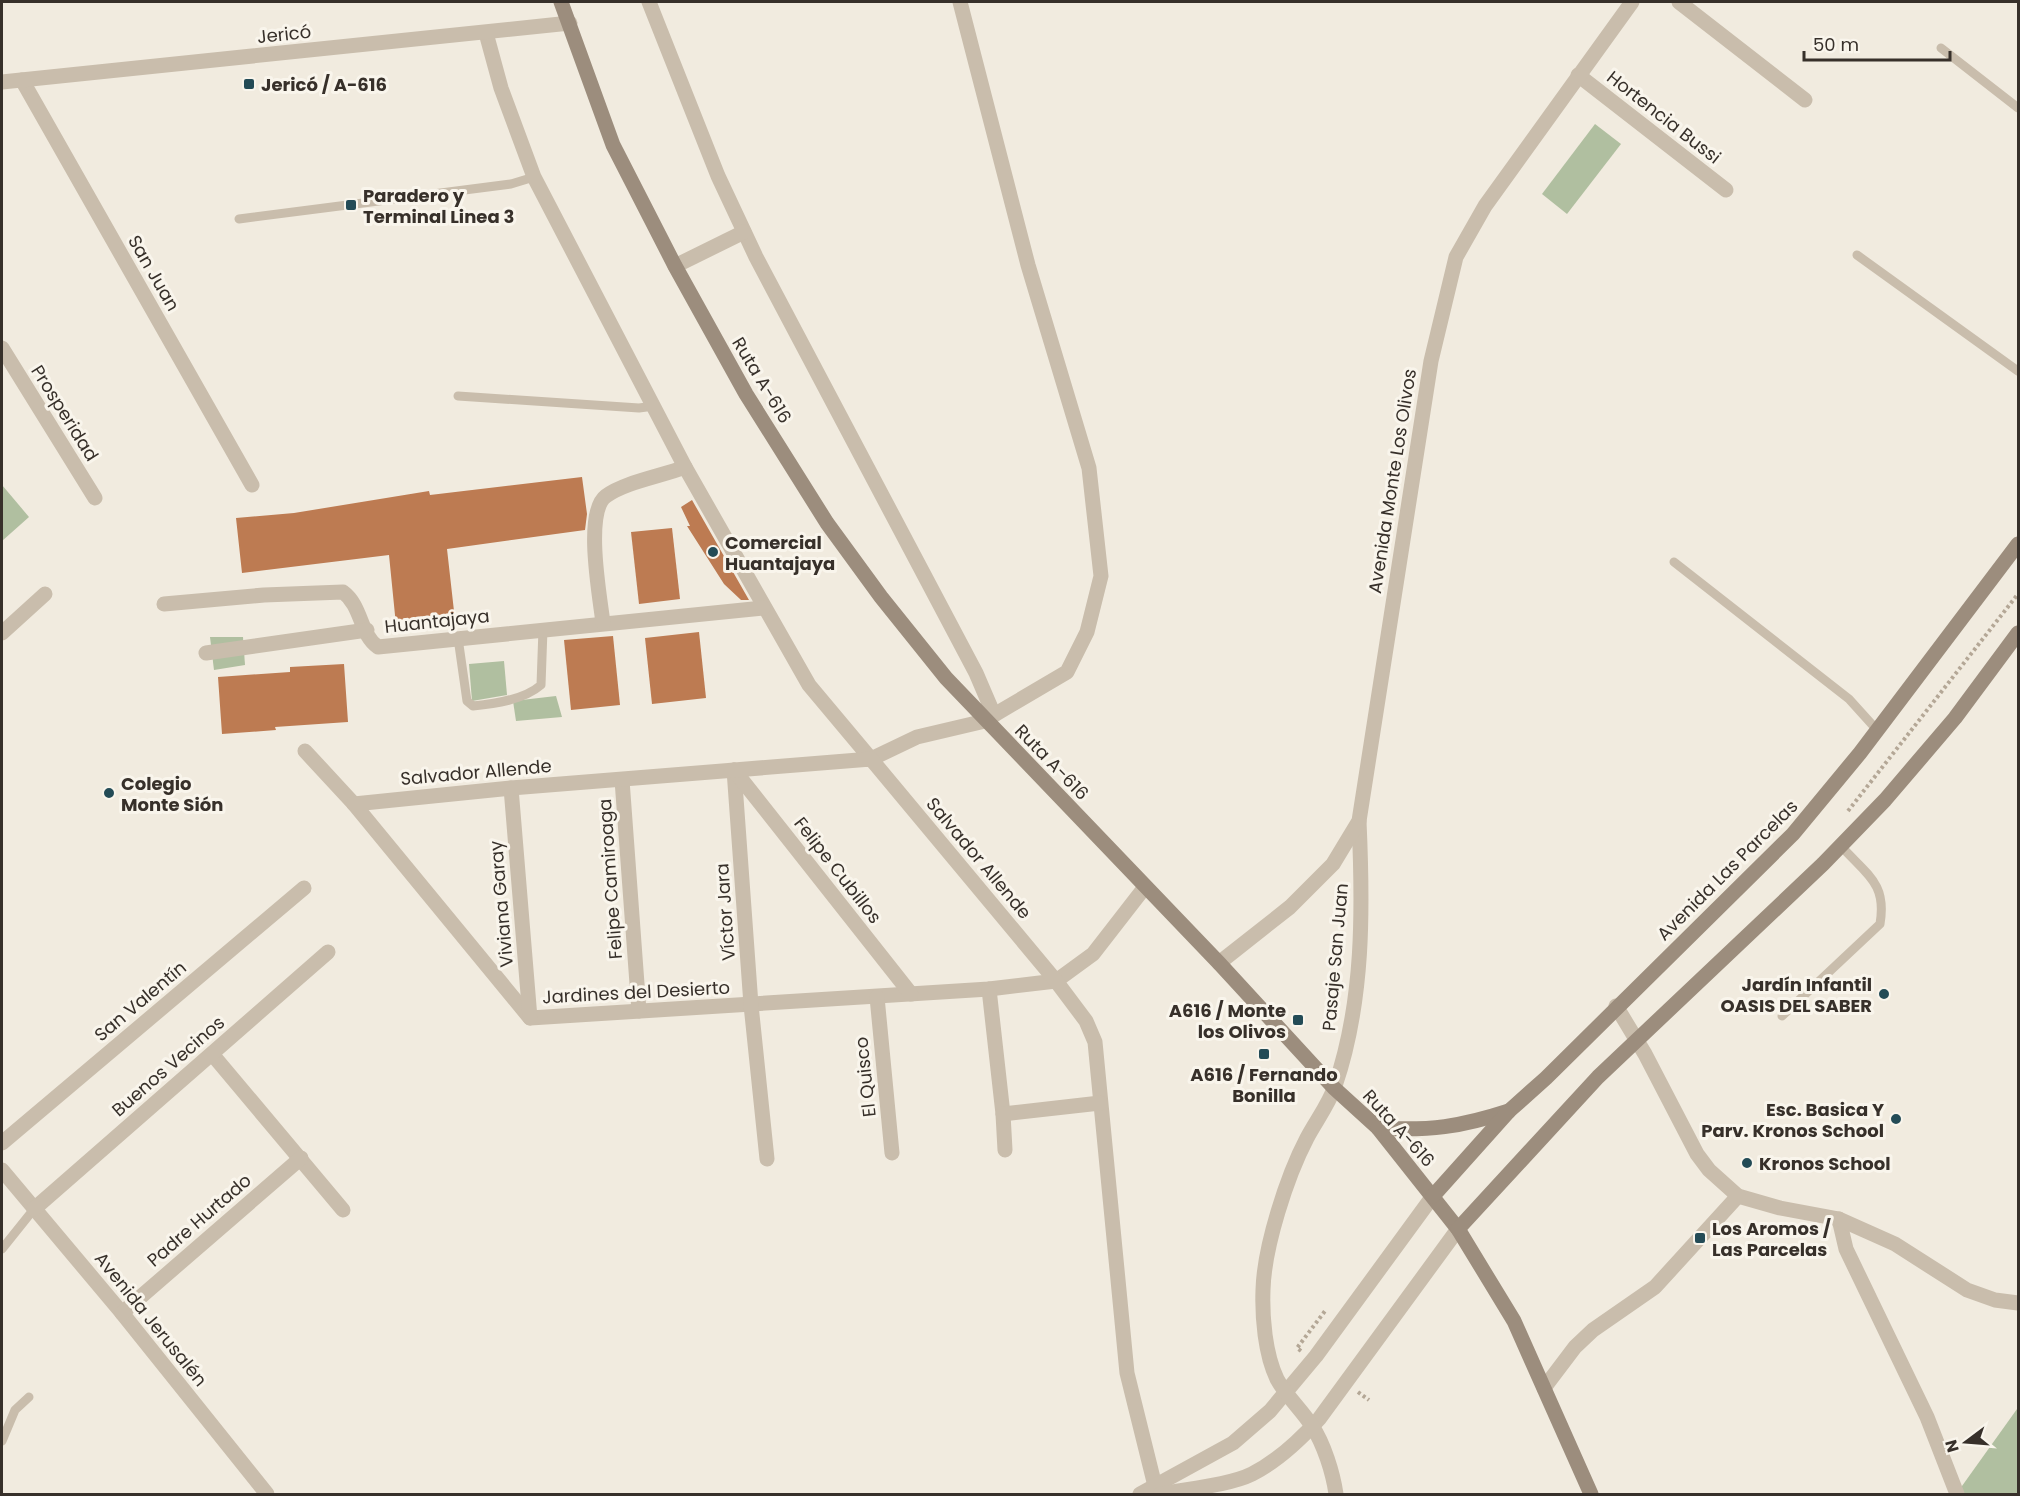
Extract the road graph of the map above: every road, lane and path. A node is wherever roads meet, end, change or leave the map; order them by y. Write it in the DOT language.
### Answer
graph roads {
  1 [pos="561,2"];
  2 [pos="649,2"];
  3 [pos="960,2"];
  4 [pos="1632,2"];
  5 [pos="1679,2"];
  6 [pos="570,23"];
  7 [pos="486,33"];
  8 [pos="1941,48"];
  9 [pos="1578,75"];
  10 [pos="22,80"];
  11 [pos="2,82"];
  12 [pos="1805,100"];
  13 [pos="2019,108"];
  14 [pos="534,177"];
  15 [pos="1726,190"];
  16 [pos="239,219"];
  17 [pos="744,232"];
  18 [pos="1857,255"];
  19 [pos="675,266"];
  20 [pos="2,348"];
  21 [pos="2019,371"];
  22 [pos="458,396"];
  23 [pos="654,406"];
  24 [pos="685,467"];
  25 [pos="252,485"];
  26 [pos="95,498"];
  27 [pos="2019,544"];
  28 [pos="1674,562"];
  29 [pos="45,594"];
  30 [pos="164,604"];
  31 [pos="763,608"];
  32 [pos="603,623"];
  33 [pos="543,629"];
  34 [pos="367,630"];
  35 [pos="2,633"];
  36 [pos="2019,633"];
  37 [pos="458,638"];
  38 [pos="206,653"];
  39 [pos="990,718"];
  40 [pos="1877,730"];
  41 [pos="305,751"];
  42 [pos="871,759"];
  43 [pos="734,770"];
  44 [pos="622,780"];
  45 [pos="511,788"];
  46 [pos="354,804"];
  47 [pos="1359,821"];
  48 [pos="1841,846"];
  49 [pos="1145,887"];
  50 [pos="304,888"];
  51 [pos="328,952"];
  52 [pos="1219,963"];
  53 [pos="1056,981"];
  54 [pos="989,989"];
  55 [pos="911,994"];
  56 [pos="877,997"];
  57 [pos="751,1005"];
  58 [pos="1616,1006"];
  59 [pos="639,1011"];
  60 [pos="1782,1016"];
  61 [pos="530,1018"];
  62 [pos="1637,1039"];
  63 [pos="212,1054"];
  64 [pos="1334,1088"];
  65 [pos="1100,1103"];
  66 [pos="1509,1111"];
  67 [pos="1003,1114"];
  68 [pos="1378,1128"];
  69 [pos="2,1143"];
  70 [pos="1005,1150"];
  71 [pos="892,1153"];
  72 [pos="301,1158"];
  73 [pos="767,1159"];
  74 [pos="2,1170"];
  75 [pos="1433,1196"];
  76 [pos="1738,1196"];
  77 [pos="34,1209"];
  78 [pos="343,1210"];
  79 [pos="1839,1219"];
  80 [pos="1458,1228"];
  81 [pos="2,1249"];
  82 [pos="2019,1303"];
  83 [pos="122,1313"];
  84 [pos="1544,1388"];
  85 [pos="1287,1392"];
  86 [pos="29,1396"];
  87 [pos="1312,1426"];
  88 [pos="2,1441"];
  89 [pos="1158,1490"];
  90 [pos="267,1494"];
  91 [pos="1140,1494"];
  92 [pos="1336,1494"];
  93 [pos="1591,1494"];
  94 [pos="1957,1494"];
  1 -- 6 [label="main road, Ruta A-616"];
  2 -- 17 [label="street"];
  3 -- 39 [label="street"];
  4 -- 9 [label="street, Avenida Monte Los Olivos"];
  5 -- 12 [label="street"];
  6 -- 7 [label="street, Jericó"];
  6 -- 19 [label="main road, Ruta A-616"];
  7 -- 10 [label="street, Jericó"];
  7 -- 14 [label="street"];
  8 -- 13 [label="lane"];
  9 -- 15 [label="street, Hortencia Bussi"];
  9 -- 47 [label="street, Avenida Monte Los Olivos"];
  10 -- 11 [label="street, Jericó"];
  10 -- 25 [label="street, San Juan"];
  14 -- 16 [label="lane"];
  14 -- 23 [label="street"];
  17 -- 19 [label="street"];
  17 -- 39 [label="street"];
  18 -- 21 [label="lane"];
  19 -- 39 [label="main road, Ruta A-616"];
  20 -- 26 [label="street, Prosperidad"];
  22 -- 23 [label="lane"];
  23 -- 24 [label="street"];
  24 -- 31 [label="street"];
  24 -- 32 [label="street"];
  27 -- 40 [label="main road, Avenida Las Parcelas"];
  28 -- 40 [label="lane"];
  29 -- 35 [label="street"];
  30 -- 34 [label="street, Huantajaya"];
  31 -- 32 [label="street, Huantajaya"];
  31 -- 42 [label="street"];
  32 -- 33 [label="street, Huantajaya"];
  33 -- 37 [label="street, Huantajaya"];
  33 -- 37 [label="lane"];
  34 -- 37 [label="street, Huantajaya"];
  34 -- 38 [label="street"];
  36 -- 48 [label="main road"];
  39 -- 42 [label="street"];
  39 -- 49 [label="main road, Ruta A-616"];
  40 -- 58 [label="main road, Avenida Las Parcelas"];
  41 -- 46 [label="street, Jardines del Desierto"];
  42 -- 43 [label="street, Salvador Allende"];
  42 -- 53 [label="street, Salvador Allende"];
  43 -- 44 [label="street, Salvador Allende"];
  43 -- 55 [label="street, Felipe Cubillos"];
  43 -- 57 [label="street, Víctor Jara"];
  44 -- 45 [label="street, Salvador Allende"];
  44 -- 59 [label="street, Felipe Camiroaga"];
  45 -- 46 [label="street, Salvador Allende"];
  45 -- 61 [label="street, Viviana Garay"];
  46 -- 61 [label="street, Jardines del Desierto"];
  47 -- 52 [label="street, Avenida Monte Los Olivos"];
  47 -- 64 [label="street, Pasaje San Juan"];
  48 -- 60 [label="lane"];
  48 -- 62 [label="main road"];
  49 -- 52 [label="main road, Ruta A-616"];
  49 -- 53 [label="street"];
  50 -- 69 [label="street, San Valentín"];
  51 -- 63 [label="street, Buenos Vecinos"];
  52 -- 64 [label="main road, Ruta A-616"];
  53 -- 54 [label="street, Jardines del Desierto"];
  53 -- 65 [label="street, Salvador Allende"];
  54 -- 55 [label="street, Jardines del Desierto"];
  54 -- 67 [label="street"];
  55 -- 56 [label="street, Jardines del Desierto"];
  56 -- 57 [label="street, Jardines del Desierto"];
  56 -- 71 [label="street, El Quisco"];
  57 -- 59 [label="street, Jardines del Desierto"];
  57 -- 73 [label="street, Víctor Jara"];
  58 -- 62 [label="street"];
  58 -- 66 [label="main road, Avenida Las Parcelas"];
  59 -- 61 [label="street, Jardines del Desierto"];
  62 -- 76 [label="street"];
  62 -- 80 [label="main road"];
  63 -- 72 [label="street"];
  63 -- 77 [label="street, Buenos Vecinos"];
  64 -- 68 [label="main road, Ruta A-616"];
  64 -- 85 [label="street, Pasaje San Juan"];
  65 -- 67 [label="street"];
  65 -- 89 [label="street, Salvador Allende"];
  66 -- 68 [label="main road"];
  66 -- 75 [label="main road, Avenida Las Parcelas"];
  67 -- 70 [label="street"];
  68 -- 75 [label="main road, Ruta A-616"];
  72 -- 78 [label="street"];
  72 -- 83 [label="street, Padre Hurtado"];
  74 -- 77 [label="street, Avenida Jerusalén"];
  75 -- 80 [label="main road, Ruta A-616"];
  75 -- 85 [label="street"];
  76 -- 79 [label="street"];
  76 -- 84 [label="street"];
  77 -- 81 [label="lane"];
  77 -- 83 [label="street, Avenida Jerusalén"];
  79 -- 82 [label="street"];
  79 -- 94 [label="street"];
  80 -- 84 [label="main road, Ruta A-616"];
  80 -- 87 [label="street"];
  83 -- 90 [label="street, Avenida Jerusalén"];
  84 -- 93 [label="main road, Ruta A-616"];
  85 -- 87 [label="street, Pasaje San Juan"];
  85 -- 89 [label="street"];
  86 -- 88 [label="lane"];
  87 -- 89 [label="street"];
  87 -- 92 [label="street, Pasaje San Juan"];
  89 -- 91 [label="street"];
}
